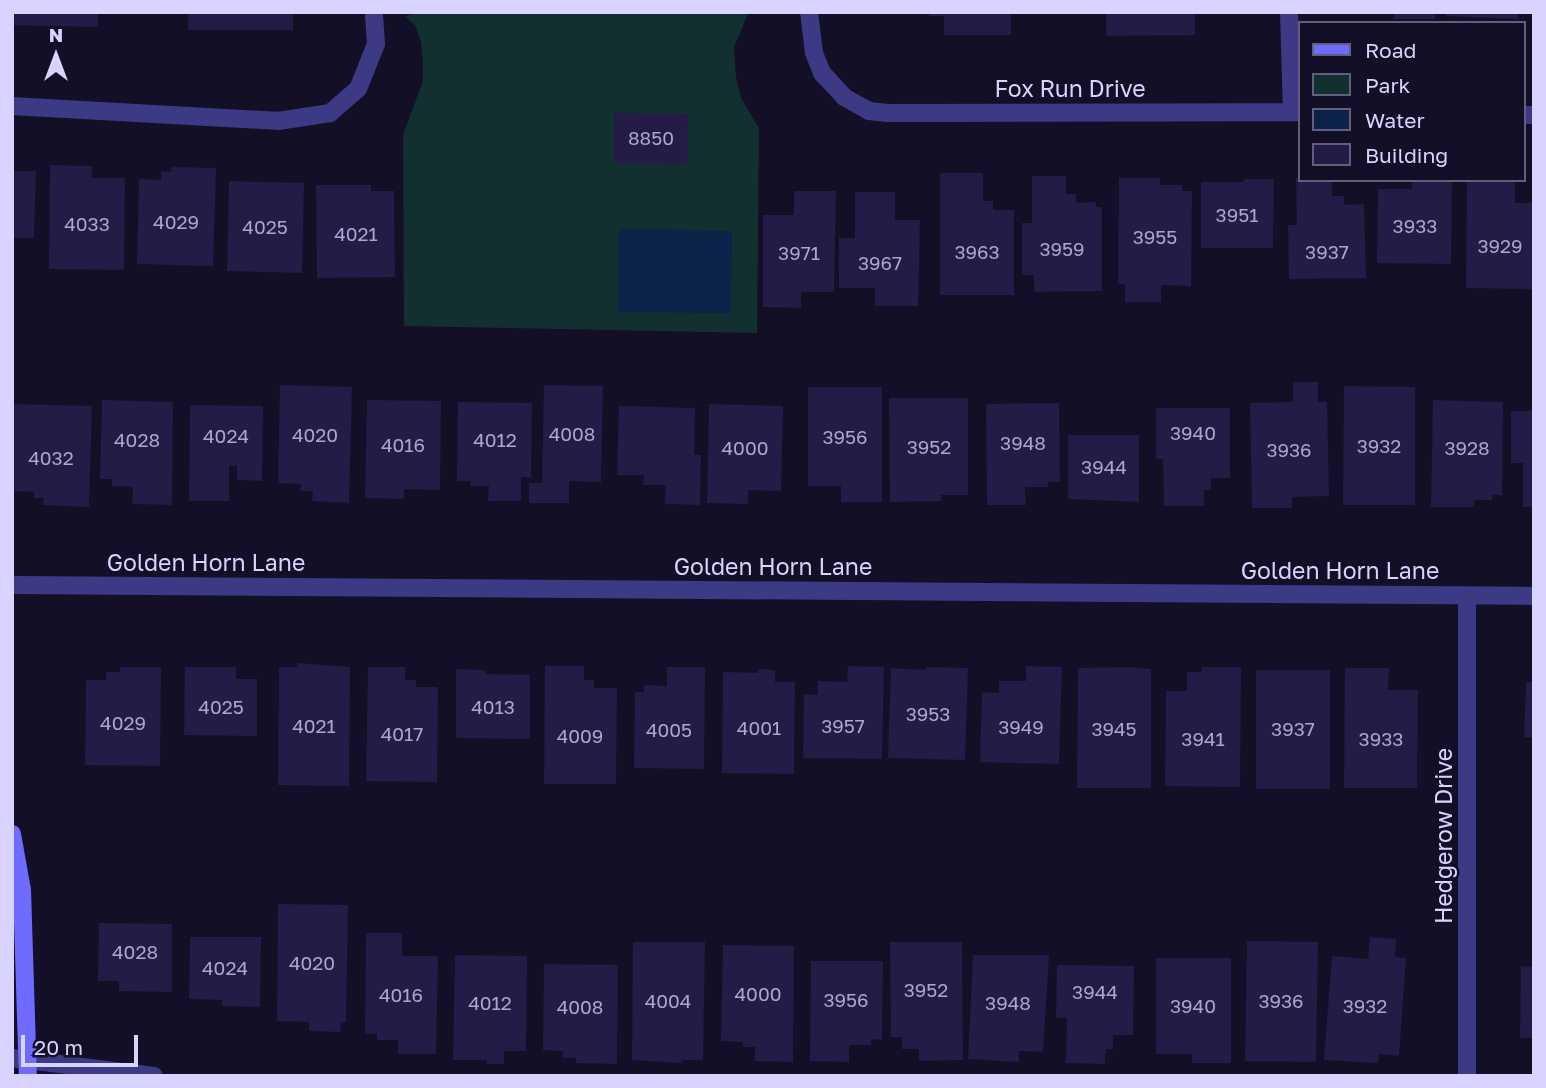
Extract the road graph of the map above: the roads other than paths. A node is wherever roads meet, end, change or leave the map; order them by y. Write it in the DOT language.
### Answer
graph roads {
  1 [pos="374,12"];
  2 [pos="809,12"];
  3 [pos="1289,12"];
  4 [pos="12,106"];
  5 [pos="1295,112"];
  6 [pos="12,585"];
  7 [pos="1468,596"];
  8 [pos="1534,596"];
  9 [pos="12,834"];
  10 [pos="23,1064"];
  11 [pos="154,1076"];
  12 [pos="1468,1076"];
  1 -- 4 [label="street"];
  2 -- 5 [label="street, Fox Run Drive"];
  3 -- 5 [label="street"];
  6 -- 7 [label="street, Golden Horn Lane"];
  7 -- 8 [label="street, Golden Horn Lane"];
  7 -- 12 [label="street, Hedgerow Drive"];
  9 -- 10 [label="street"];
  10 -- 11 [label="street"];
}
